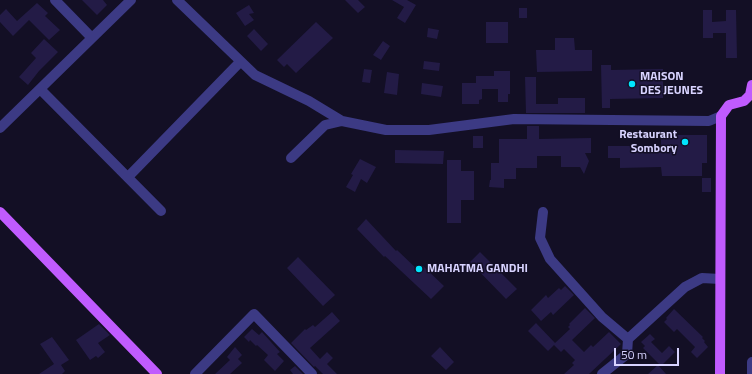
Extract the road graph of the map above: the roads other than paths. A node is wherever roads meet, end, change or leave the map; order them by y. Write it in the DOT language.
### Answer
graph roads {
  1 [pos="55,0"];
  2 [pos="131,0"];
  3 [pos="177,0"];
  4 [pos="92,38"];
  5 [pos="240,62"];
  6 [pos="40,89"];
  7 [pos="751,94"];
  8 [pos="721,116"];
  9 [pos="342,121"];
  10 [pos="0,128"];
  11 [pos="291,158"];
  12 [pos="128,177"];
  13 [pos="161,211"];
  14 [pos="0,212"];
  15 [pos="544,212"];
  16 [pos="720,279"];
  17 [pos="628,339"];
  18 [pos="752,362"];
  19 [pos="158,374"];
  20 [pos="195,374"];
  21 [pos="312,374"];
  22 [pos="602,374"];
  23 [pos="720,374"];
  24 [pos="752,374"];
  1 -- 4 [label="street"];
  2 -- 4 [label="street"];
  3 -- 5 [label="street"];
  4 -- 6 [label="street"];
  5 -- 9 [label="street"];
  5 -- 12 [label="street"];
  6 -- 10 [label="street"];
  6 -- 12 [label="street"];
  7 -- 8 [label="main road"];
  8 -- 9 [label="street"];
  8 -- 16 [label="main road"];
  9 -- 11 [label="street"];
  12 -- 13 [label="street"];
  14 -- 19 [label="main road"];
  15 -- 17 [label="street"];
  16 -- 17 [label="street"];
  16 -- 23 [label="main road"];
  17 -- 22 [label="street"];
  18 -- 24 [label="street"];
  20 -- 21 [label="street"];
}
